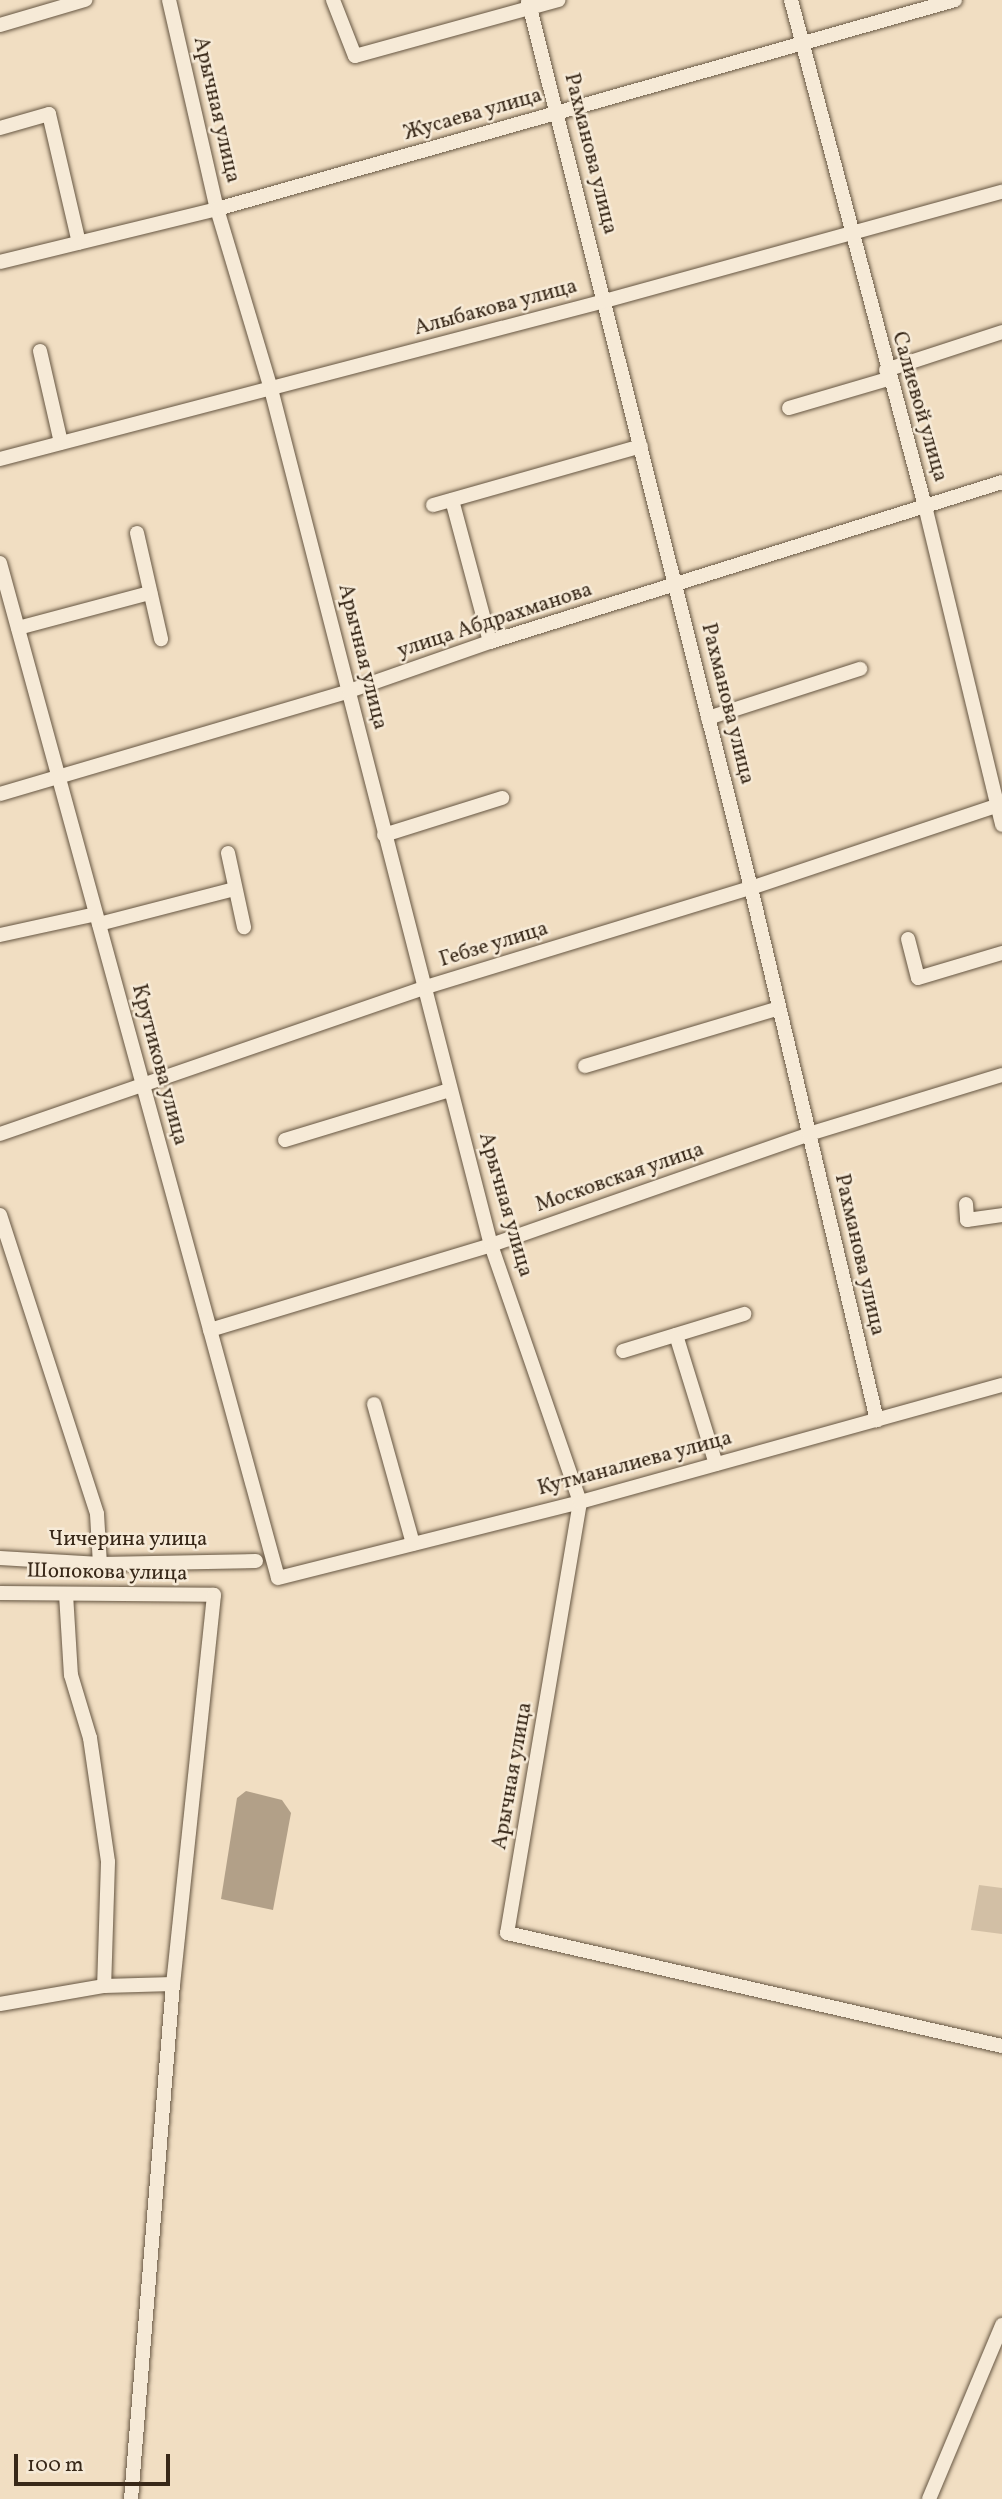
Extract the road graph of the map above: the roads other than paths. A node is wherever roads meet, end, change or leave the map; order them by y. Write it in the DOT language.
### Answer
graph roads {
  1 [pos="85,0"];
  2 [pos="169,0"];
  3 [pos="333,0"];
  4 [pos="558,0"];
  5 [pos="791,0"];
  6 [pos="955,0"];
  7 [pos="530,4"];
  8 [pos="0,25"];
  9 [pos="802,44"];
  10 [pos="558,113"];
  11 [pos="0,128"];
  12 [pos="1002,191"];
  13 [pos="217,209"];
  14 [pos="851,233"];
  15 [pos="79,243"];
  16 [pos="0,262"];
  17 [pos="605,301"];
  18 [pos="1002,332"];
  19 [pos="40,351"];
  20 [pos="887,374"];
  21 [pos="271,389"];
  22 [pos="789,408"];
  23 [pos="61,443"];
  24 [pos="642,446"];
  25 [pos="0,459"];
  26 [pos="1002,482"];
  27 [pos="452,500"];
  28 [pos="433,505"];
  29 [pos="925,506"];
  30 [pos="137,533"];
  31 [pos="0,563"];
  32 [pos="676,586"];
  33 [pos="3,587"];
  34 [pos="150,593"];
  35 [pos="18,628"];
  36 [pos="161,639"];
  37 [pos="490,642"];
  38 [pos="860,670"];
  39 [pos="349,691"];
  40 [pos="708,718"];
  41 [pos="58,777"];
  42 [pos="0,794"];
  43 [pos="502,798"];
  44 [pos="1000,804"];
  45 [pos="1002,825"];
  46 [pos="384,835"];
  47 [pos="228,853"];
  48 [pos="751,888"];
  49 [pos="234,889"];
  50 [pos="97,919"];
  51 [pos="244,927"];
  52 [pos="0,935"];
  53 [pos="908,939"];
  54 [pos="1002,953"];
  55 [pos="423,988"];
  56 [pos="779,1007"];
  57 [pos="585,1066"];
  58 [pos="1002,1075"];
  59 [pos="142,1083"];
  60 [pos="450,1090"];
  61 [pos="0,1133"];
  62 [pos="809,1135"];
  63 [pos="285,1140"];
  64 [pos="965,1204"];
  65 [pos="0,1215"];
  66 [pos="1002,1215"];
  67 [pos="491,1245"];
  68 [pos="744,1314"];
  69 [pos="210,1329"];
  70 [pos="676,1335"];
  71 [pos="623,1351"];
  72 [pos="1002,1385"];
  73 [pos="374,1404"];
  74 [pos="877,1420"];
  75 [pos="716,1464"];
  76 [pos="580,1502"];
  77 [pos="413,1544"];
  78 [pos="0,1558"];
  79 [pos="256,1561"];
  80 [pos="100,1564"];
  81 [pos="278,1578"];
  82 [pos="0,1593"];
  83 [pos="66,1594"];
  84 [pos="173,1984"];
  85 [pos="104,1986"];
  86 [pos="0,2004"];
  87 [pos="1002,2046"];
  88 [pos="1002,2325"];
  89 [pos="131,2499"];
  90 [pos="929,2499"];
  1 -- 8 [label="street"];
  2 -- 13 [label="street, Арычная улица"];
  3 -- 7 [label="street"];
  4 -- 7 [label="street"];
  5 -- 9 [label="street, Салиевой улица"];
  6 -- 9 [label="street, Жусаева улица"];
  7 -- 10 [label="street, Рахманова улица"];
  9 -- 10 [label="street, Жусаева улица"];
  9 -- 14 [label="street, Салиевой улица"];
  10 -- 13 [label="street, Жусаева улица"];
  10 -- 17 [label="street, Рахманова улица"];
  11 -- 15 [label="street"];
  12 -- 14 [label="street, Алыбакова улица"];
  13 -- 15 [label="street, Жусаева улица"];
  13 -- 21 [label="street, Арычная улица"];
  14 -- 17 [label="street, Алыбакова улица"];
  14 -- 20 [label="street, Салиевой улица"];
  15 -- 16 [label="street, Жусаева улица"];
  17 -- 21 [label="street, Алыбакова улица"];
  17 -- 24 [label="street, Рахманова улица"];
  18 -- 20 [label="street"];
  19 -- 23 [label="street"];
  20 -- 22 [label="street"];
  20 -- 29 [label="street, Салиевой улица"];
  21 -- 23 [label="street, Алыбакова улица"];
  21 -- 39 [label="street, Арычная улица"];
  23 -- 25 [label="street, Алыбакова улица"];
  24 -- 27 [label="street"];
  24 -- 32 [label="street, Рахманова улица"];
  26 -- 29 [label="street, улица Абдрахманова"];
  27 -- 28 [label="street"];
  27 -- 37 [label="street"];
  29 -- 32 [label="street, улица Абдрахманова"];
  29 -- 44 [label="street, Салиевой улица"];
  30 -- 34 [label="street"];
  31 -- 33 [label="street, Крутикова улица"];
  32 -- 37 [label="street, улица Абдрахманова"];
  32 -- 40 [label="street, Рахманова улица"];
  33 -- 35 [label="street, Крутикова улица"];
  34 -- 35 [label="street"];
  34 -- 36 [label="street"];
  35 -- 41 [label="street, Крутикова улица"];
  37 -- 39 [label="street, улица Абдрахманова"];
  38 -- 40 [label="street"];
  39 -- 41 [label="street, улица Абдрахманова"];
  39 -- 46 [label="street, Арычная улица"];
  40 -- 48 [label="street, Рахманова улица"];
  41 -- 42 [label="street, улица Абдрахманова"];
  41 -- 50 [label="street, Крутикова улица"];
  43 -- 46 [label="street"];
  44 -- 45 [label="street, Салиевой улица"];
  44 -- 48 [label="street, Гебзе улица"];
  46 -- 55 [label="street, Арычная улица"];
  47 -- 49 [label="street"];
  48 -- 55 [label="street, Гебзе улица"];
  48 -- 56 [label="street, Рахманова улица"];
  49 -- 50 [label="street"];
  49 -- 51 [label="street"];
  50 -- 52 [label="street"];
  50 -- 59 [label="street, Крутикова улица"];
  53 -- 54 [label="street"];
  55 -- 59 [label="street, Гебзе улица"];
  55 -- 60 [label="street, Арычная улица"];
  56 -- 57 [label="street"];
  56 -- 62 [label="street, Рахманова улица"];
  58 -- 62 [label="street, Московская улица"];
  59 -- 61 [label="street, Гебзе улица"];
  59 -- 69 [label="street, Крутикова улица"];
  60 -- 63 [label="street"];
  60 -- 67 [label="street, Арычная улица"];
  62 -- 67 [label="street, Московская улица"];
  62 -- 74 [label="street, Рахманова улица"];
  64 -- 66 [label="street"];
  65 -- 80 [label="street"];
  67 -- 69 [label="street, Московская улица"];
  67 -- 76 [label="street, Арычная улица"];
  68 -- 70 [label="street"];
  69 -- 81 [label="street, Крутикова улица"];
  70 -- 71 [label="street"];
  70 -- 75 [label="street"];
  72 -- 74 [label="street, Кутманалиева улица"];
  73 -- 77 [label="street"];
  74 -- 75 [label="street, Кутманалиева улица"];
  75 -- 76 [label="street, Кутманалиева улица"];
  76 -- 77 [label="street, Кутманалиева улица"];
  76 -- 87 [label="street, Арычная улица"];
  77 -- 81 [label="street, Кутманалиева улица"];
  78 -- 80 [label="street, Чичерина улица"];
  79 -- 80 [label="street, Чичерина улица"];
  82 -- 83 [label="street, Шопокова улица"];
  83 -- 84 [label="street, Шопокова улица"];
  83 -- 85 [label="street"];
  84 -- 85 [label="street"];
  84 -- 89 [label="street"];
  85 -- 86 [label="street"];
  88 -- 90 [label="street"];
}
